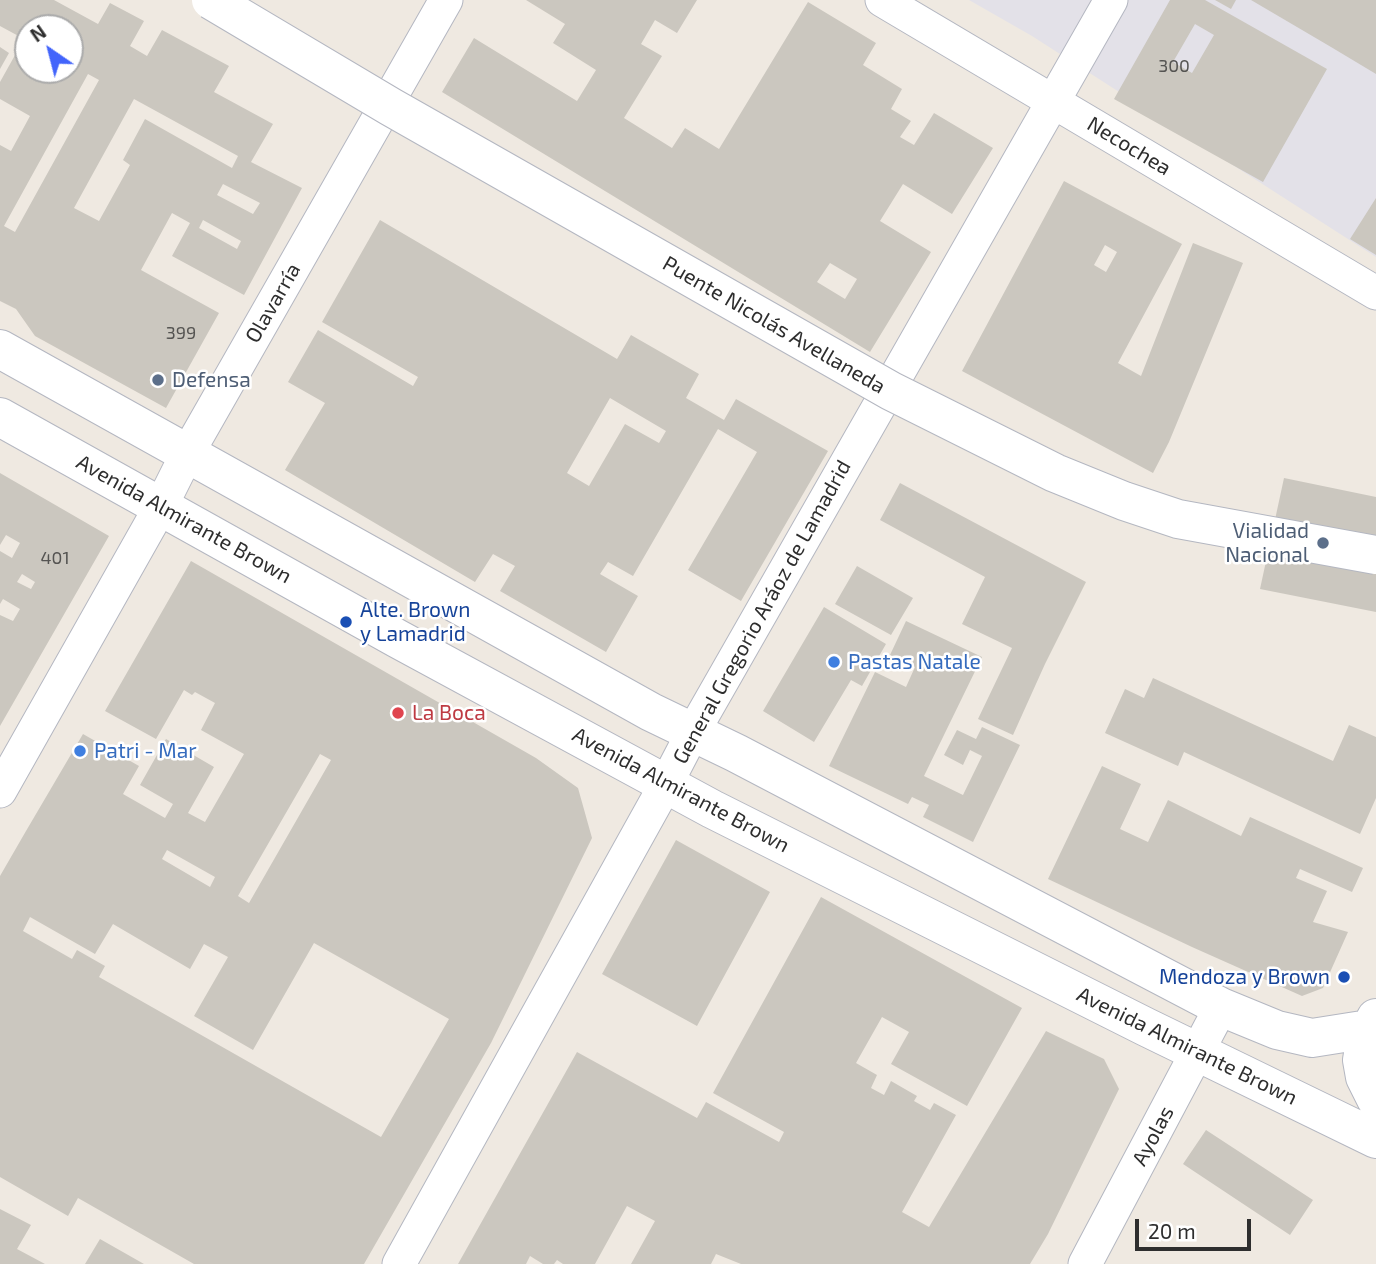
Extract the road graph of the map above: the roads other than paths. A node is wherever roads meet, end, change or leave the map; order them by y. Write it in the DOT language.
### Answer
graph roads {
  1 [pos="211,0"];
  2 [pos="446,0"];
  3 [pos="882,0"];
  4 [pos="1111,0"];
  5 [pos="1054,100"];
  6 [pos="1376,293"];
  7 [pos="0,349"];
  8 [pos="0,417"];
  9 [pos="187,454"];
  10 [pos="162,506"];
  11 [pos="1376,555"];
  12 [pos="693,732"];
  13 [pos="666,783"];
  14 [pos="0,791"];
  15 [pos="1221,1007"];
  16 [pos="1373,1023"];
  17 [pos="1198,1052"];
  18 [pos="1376,1099"];
  19 [pos="1376,1113"];
  20 [pos="1333,1118"];
  21 [pos="1376,1139"];
  22 [pos="399,1264"];
  23 [pos="1085,1264"];
  1 -- 11 [label="main road, Puente Nicolás Avellaneda, bridge"];
  2 -- 9 [label="street, Olavarría"];
  3 -- 5 [label="street, Necochea"];
  4 -- 5 [label="street, General Gregorio Aráoz de Lamadrid"];
  5 -- 6 [label="street, Necochea"];
  5 -- 12 [label="street, General Gregorio Aráoz de Lamadrid"];
  7 -- 9 [label="main road"];
  8 -- 10 [label="main road, Avenida Almirante Brown"];
  9 -- 10 [label="street, Olavarría"];
  9 -- 12 [label="main road"];
  10 -- 13 [label="main road, Avenida Almirante Brown"];
  10 -- 14 [label="street, Olavarría"];
  12 -- 13 [label="street, General Gregorio Aráoz de Lamadrid"];
  12 -- 15 [label="main road"];
  13 -- 17 [label="main road, Avenida Almirante Brown"];
  13 -- 22 [label="street, General Gregorio Aráoz de Lamadrid"];
  15 -- 16 [label="main road"];
  15 -- 17 [label="street, Ayolas"];
  16 -- 18 [label="main road"];
  17 -- 20 [label="main road, Avenida Almirante Brown"];
  17 -- 23 [label="street, Ayolas"];
  19 -- 20 [label="main road"];
  20 -- 21 [label="main road, Avenida Almirante Brown"];
}
